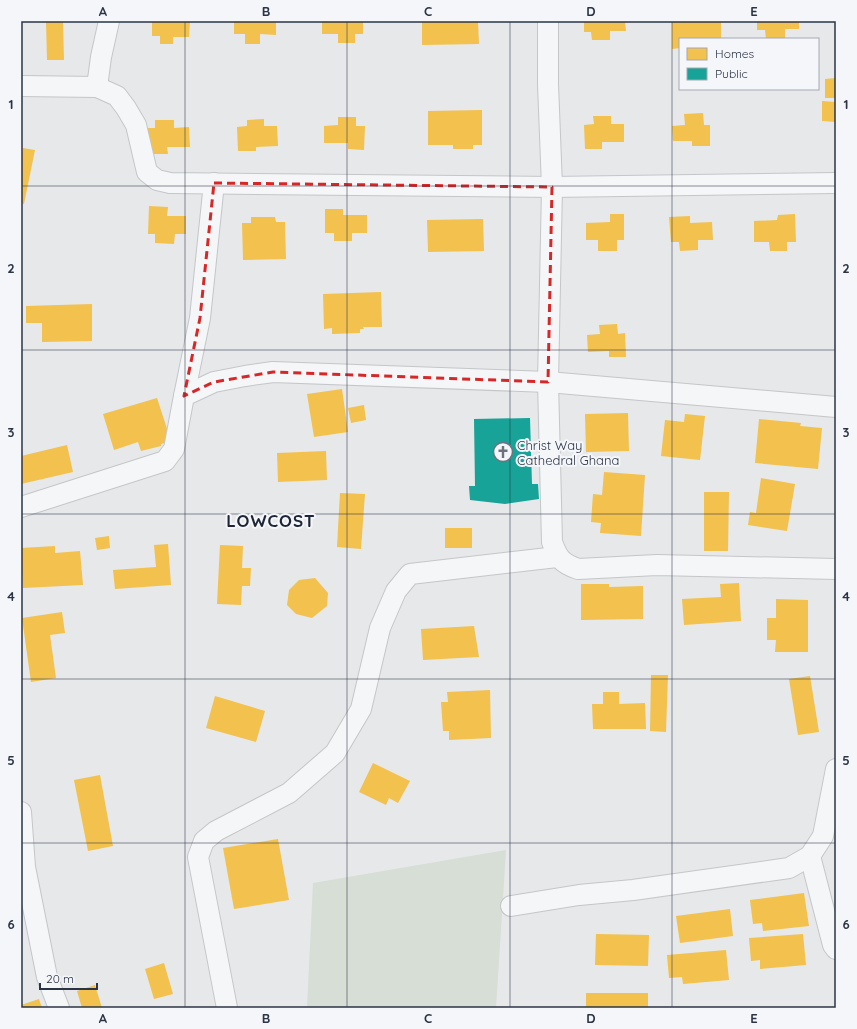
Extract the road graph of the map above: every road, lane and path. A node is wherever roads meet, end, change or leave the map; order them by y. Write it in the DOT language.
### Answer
graph roads {
  1 [pos="109,21"];
  2 [pos="548,21"];
  3 [pos="21,86"];
  4 [pos="97,87"];
  5 [pos="214,183"];
  6 [pos="836,183"];
  7 [pos="552,187"];
  8 [pos="548,382"];
  9 [pos="184,396"];
  10 [pos="836,407"];
  11 [pos="21,507"];
  12 [pos="557,557"];
  13 [pos="836,569"];
  14 [pos="836,769"];
  15 [pos="21,812"];
  16 [pos="810,856"];
  17 [pos="511,906"];
  18 [pos="836,949"];
  19 [pos="58,1008"];
  20 [pos="227,1008"];
  1 -- 4 [label="street"];
  2 -- 7 [label="street"];
  3 -- 4 [label="street"];
  4 -- 5 [label="street"];
  5 -- 7 [label="street"];
  5 -- 9 [label="street"];
  6 -- 7 [label="street"];
  7 -- 8 [label="street"];
  8 -- 9 [label="street"];
  8 -- 10 [label="street"];
  8 -- 12 [label="street"];
  9 -- 11 [label="street"];
  12 -- 13 [label="street"];
  12 -- 20 [label="street"];
  14 -- 16 [label="street"];
  15 -- 19 [label="street"];
  16 -- 17 [label="street"];
  16 -- 18 [label="street"];
}
